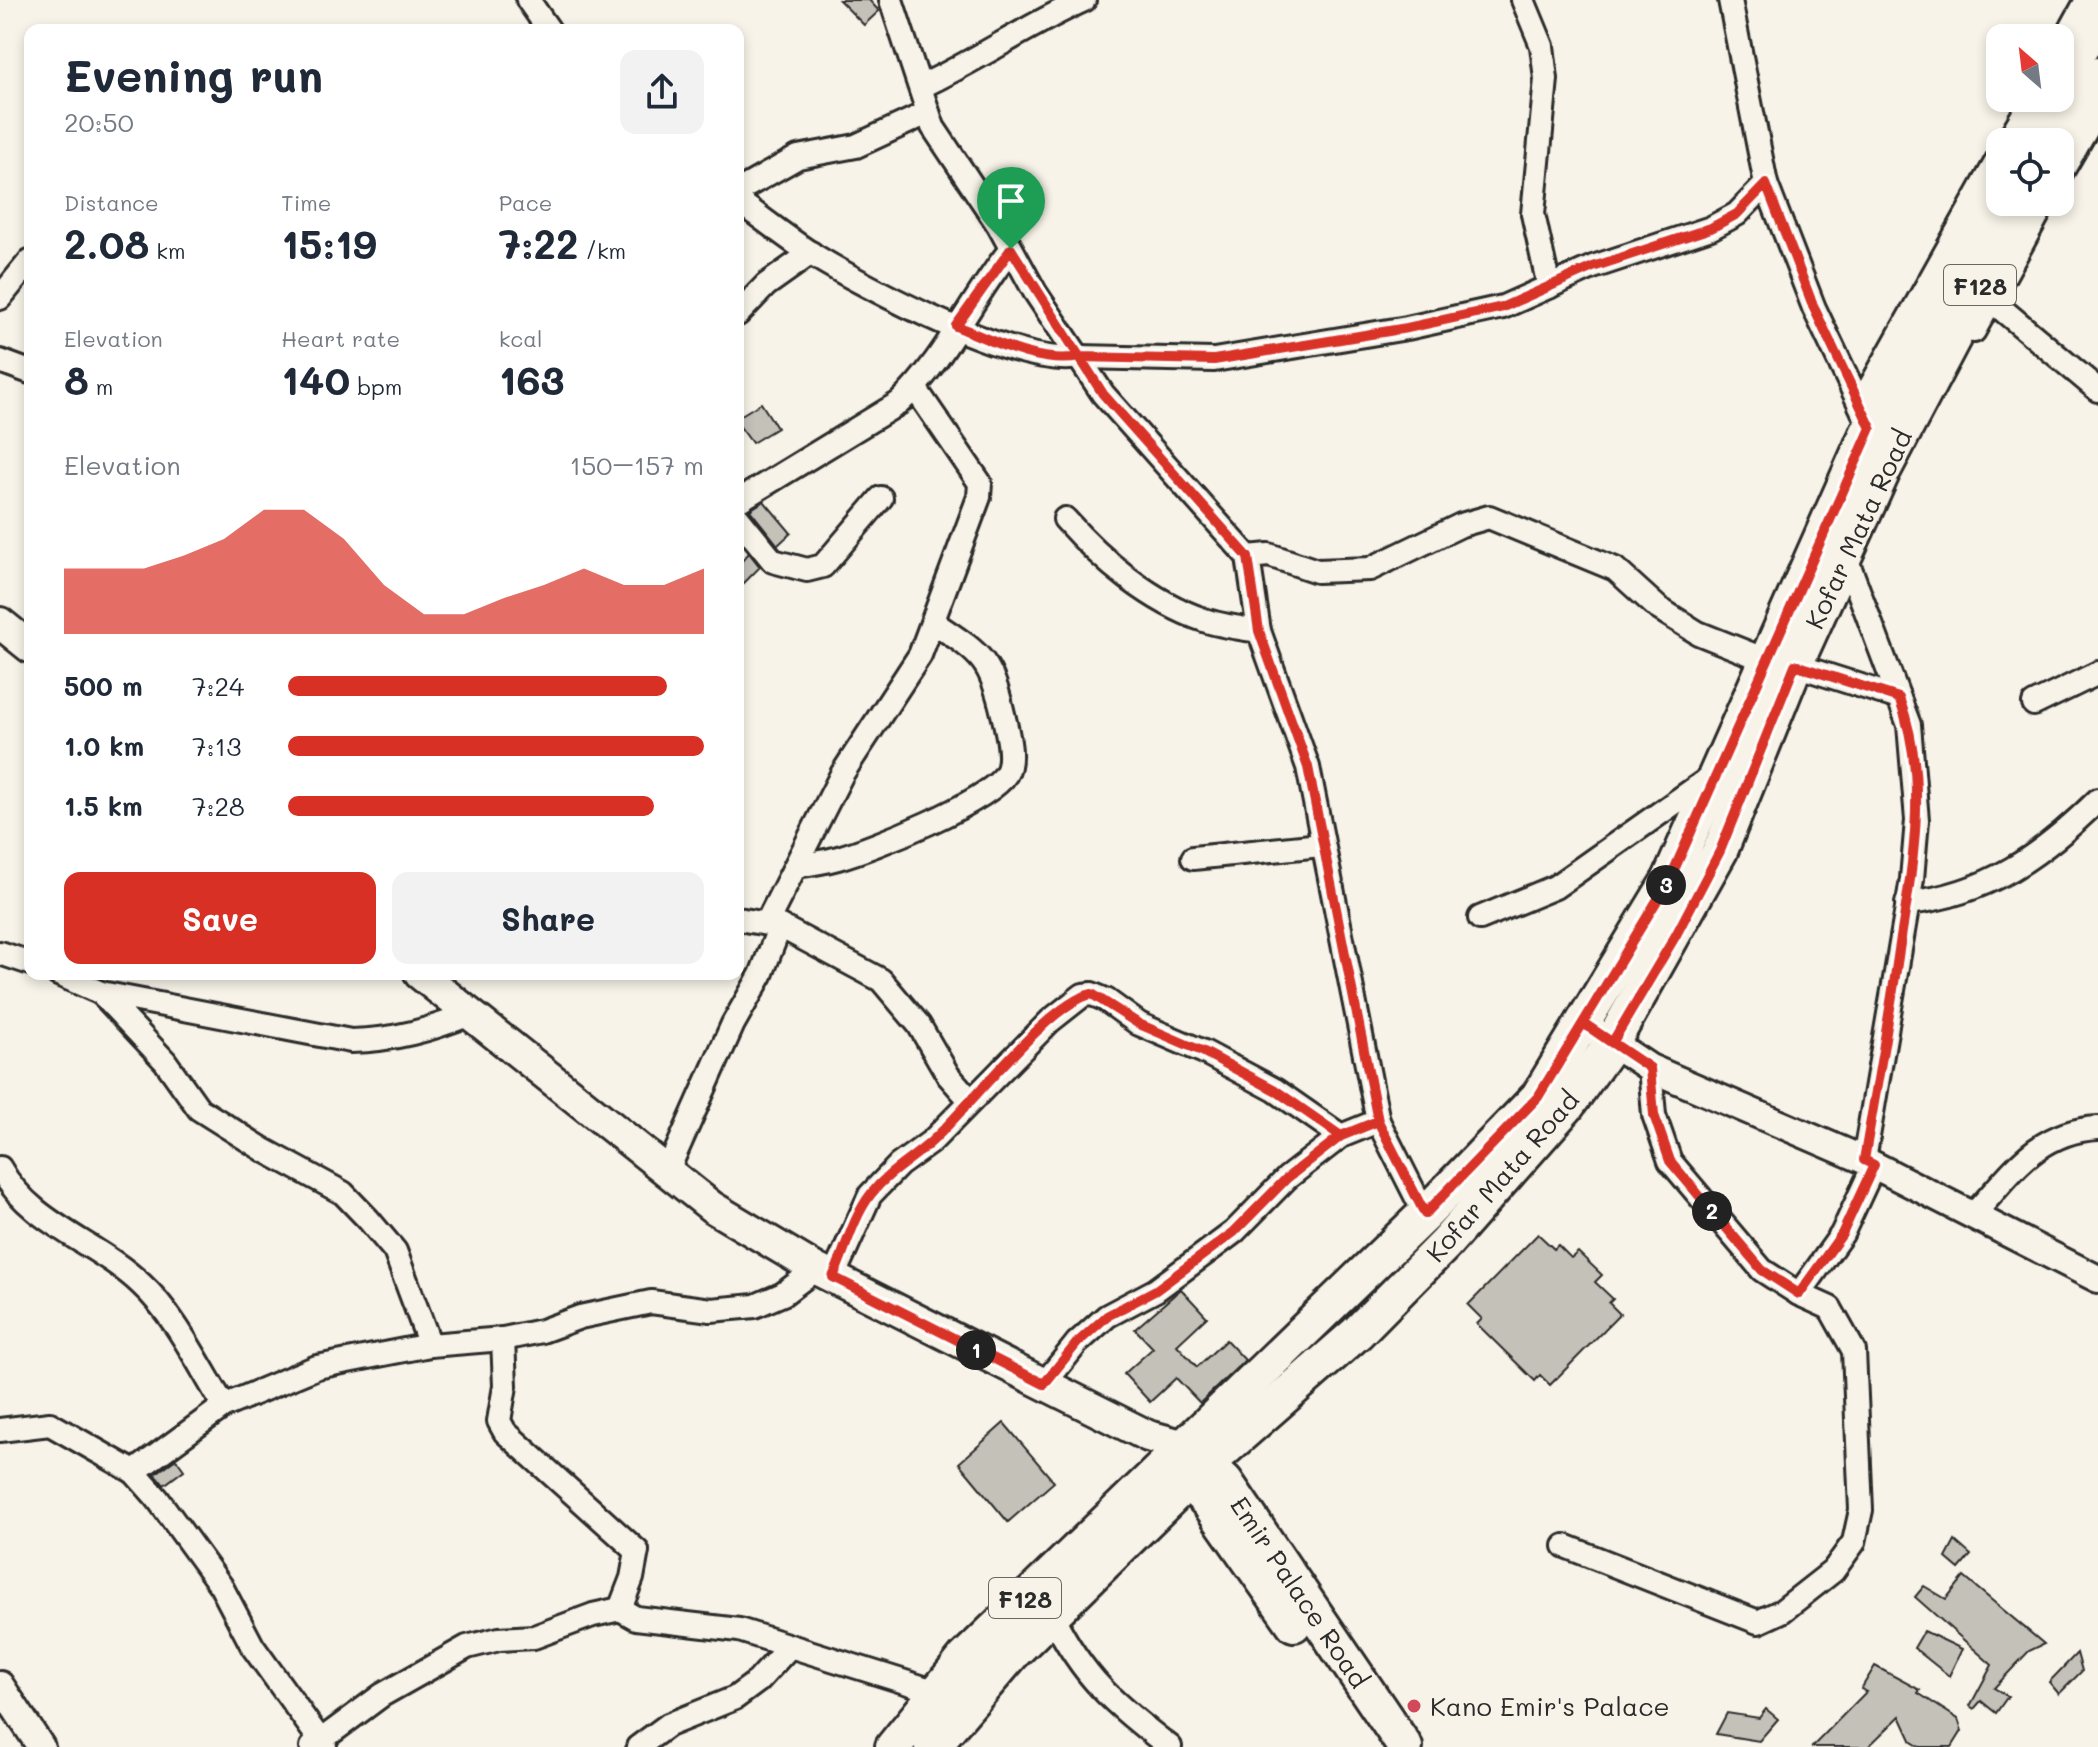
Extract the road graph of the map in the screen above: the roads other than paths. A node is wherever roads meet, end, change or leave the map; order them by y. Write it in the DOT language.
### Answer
graph roads {
  1 [pos="528,0"];
  2 [pos="891,0"];
  3 [pos="1084,0"];
  4 [pos="1523,0"];
  5 [pos="1730,0"];
  6 [pos="2087,0"];
  7 [pos="2098,18"];
  8 [pos="545,24"];
  9 [pos="2074,24"];
  10 [pos="2074,60"];
  11 [pos="2098,75"];
  12 [pos="922,86"];
  13 [pos="2098,110"];
  14 [pos="927,113"];
  15 [pos="2067,128"];
  16 [pos="2074,151"];
  17 [pos="1986,182"];
  18 [pos="1766,184"];
  19 [pos="744,188"];
  20 [pos="744,205"];
  21 [pos="1989,216"];
  22 [pos="2016,216"];
  23 [pos="2038,216"];
  24 [pos="1011,249"];
  25 [pos="811,253"];
  26 [pos="24,268"];
  27 [pos="1549,287"];
  28 [pos="0,298"];
  29 [pos="1992,301"];
  30 [pos="744,308"];
  31 [pos="956,326"];
  32 [pos="1080,357"];
  33 [pos="1923,360"];
  34 [pos="0,361"];
  35 [pos="24,370"];
  36 [pos="915,388"];
  37 [pos="2098,390"];
  38 [pos="1912,415"];
  39 [pos="1865,417"];
  40 [pos="744,497"];
  41 [pos="881,498"];
  42 [pos="1065,519"];
  43 [pos="744,525"];
  44 [pos="1845,555"];
  45 [pos="1248,557"];
  46 [pos="933,622"];
  47 [pos="0,623"];
  48 [pos="1259,631"];
  49 [pos="24,642"];
  50 [pos="1781,663"];
  51 [pos="2098,673"];
  52 [pos="1899,698"];
  53 [pos="2034,704"];
  54 [pos="1718,772"];
  55 [pos="2098,800"];
  56 [pos="1321,845"];
  57 [pos="1193,858"];
  58 [pos="796,866"];
  59 [pos="1907,903"];
  60 [pos="1480,918"];
  61 [pos="744,920"];
  62 [pos="774,924"];
  63 [pos="0,953"];
  64 [pos="24,961"];
  65 [pos="72,980"];
  66 [pos="428,980"];
  67 [pos="101,993"];
  68 [pos="470,1014"];
  69 [pos="1583,1023"];
  70 [pos="1612,1043"];
  71 [pos="1650,1068"];
  72 [pos="970,1100"];
  73 [pos="1378,1121"];
  74 [pos="2098,1128"];
  75 [pos="1341,1136"];
  76 [pos="1869,1162"];
  77 [pos="0,1168"];
  78 [pos="667,1172"];
  79 [pos="1425,1214"];
  80 [pos="1973,1215"];
  81 [pos="824,1273"];
  82 [pos="2098,1279"];
  83 [pos="1799,1294"];
  84 [pos="503,1339"];
  85 [pos="430,1345"];
  86 [pos="1044,1384"];
  87 [pos="224,1406"];
  88 [pos="0,1430"];
  89 [pos="1188,1463"];
  90 [pos="134,1472"];
  91 [pos="1565,1546"];
  92 [pos="620,1609"];
  93 [pos="1052,1615"];
  94 [pos="789,1647"];
  95 [pos="0,1685"];
  96 [pos="937,1692"];
  97 [pos="943,1743"];
  98 [pos="319,1744"];
  99 [pos="41,1747"];
  100 [pos="638,1747"];
  101 [pos="893,1747"];
  102 [pos="1170,1747"];
  103 [pos="1381,1747"];
  104 [pos="1405,1747"];
  1 -- 8 [label="street"];
  2 -- 12 [label="street"];
  3 -- 12 [label="street"];
  4 -- 27 [label="street"];
  5 -- 18 [label="street"];
  6 -- 9 [label="street"];
  7 -- 10 [label="main road"];
  11 -- 15 [label="main road"];
  12 -- 14 [label="street"];
  13 -- 16 [label="street"];
  14 -- 19 [label="street"];
  14 -- 24 [label="street"];
  17 -- 39 [label="street"];
  18 -- 27 [label="street"];
  18 -- 39 [label="street"];
  20 -- 25 [label="street"];
  21 -- 33 [label="main road, Kofar Mata Road / F128"];
  22 -- 33 [label="main road, Kofar Mata Road / F128"];
  23 -- 29 [label="street"];
  24 -- 31 [label="street"];
  24 -- 32 [label="street"];
  25 -- 30 [label="street"];
  25 -- 31 [label="street"];
  26 -- 28 [label="street"];
  27 -- 32 [label="street"];
  29 -- 37 [label="street"];
  29 -- 38 [label="street"];
  31 -- 32 [label="street"];
  31 -- 36 [label="street"];
  32 -- 45 [label="street"];
  33 -- 38 [label="main road, Kofar Mata Road / F128"];
  33 -- 39 [label="main road, Kofar Mata Road / F128"];
  34 -- 35 [label="street"];
  36 -- 40 [label="street"];
  36 -- 46 [label="street"];
  38 -- 44 [label="main road, Kofar Mata Road / F128"];
  39 -- 50 [label="main road, Kofar Mata Road / F128"];
  41 -- 43 [label="street"];
  42 -- 48 [label="street"];
  44 -- 50 [label="main road, Kofar Mata Road / F128"];
  44 -- 52 [label="street"];
  45 -- 48 [label="street"];
  45 -- 50 [label="street"];
  46 -- 58 [label="street"];
  46 -- 58 [label="street"];
  47 -- 49 [label="main road"];
  48 -- 56 [label="street"];
  50 -- 52 [label="street"];
  50 -- 54 [label="main road, Kofar Mata Road / F128"];
  50 -- 70 [label="main road, Kofar Mata Road / F128"];
  51 -- 53 [label="street"];
  52 -- 59 [label="street"];
  54 -- 60 [label="street"];
  54 -- 69 [label="main road, Kofar Mata Road / F128"];
  55 -- 59 [label="street"];
  56 -- 57 [label="street"];
  56 -- 73 [label="street"];
  58 -- 62 [label="street"];
  59 -- 76 [label="street"];
  61 -- 62 [label="street"];
  62 -- 72 [label="street"];
  62 -- 78 [label="street"];
  63 -- 64 [label="street"];
  65 -- 67 [label="street"];
  66 -- 68 [label="main road"];
  67 -- 68 [label="street"];
  67 -- 85 [label="street"];
  68 -- 78 [label="main road"];
  69 -- 70 [label="street"];
  69 -- 79 [label="main road, Kofar Mata Road / F128"];
  70 -- 71 [label="street"];
  70 -- 89 [label="main road, Kofar Mata Road / F128"];
  71 -- 76 [label="street"];
  71 -- 83 [label="street"];
  72 -- 75 [label="street"];
  72 -- 81 [label="street"];
  73 -- 75 [label="street"];
  73 -- 79 [label="street"];
  74 -- 80 [label="street"];
  75 -- 86 [label="street"];
  76 -- 80 [label="street"];
  76 -- 83 [label="street"];
  77 -- 87 [label="street"];
  78 -- 81 [label="main road"];
  79 -- 89 [label="main road, Kofar Mata Road / F128"];
  80 -- 82 [label="street"];
  81 -- 84 [label="street"];
  81 -- 86 [label="main road"];
  83 -- 91 [label="street"];
  84 -- 85 [label="street"];
  84 -- 92 [label="street"];
  85 -- 87 [label="street"];
  86 -- 89 [label="main road"];
  87 -- 90 [label="street"];
  88 -- 90 [label="street"];
  89 -- 93 [label="main road, F128"];
  89 -- 96 [label="main road, F128"];
  89 -- 103 [label="main road, Emir Palace Road"];
  89 -- 104 [label="main road, Emir Palace Road"];
  90 -- 98 [label="street"];
  92 -- 94 [label="street"];
  92 -- 98 [label="street"];
  93 -- 97 [label="main road, F128"];
  93 -- 102 [label="street"];
  94 -- 96 [label="street"];
  94 -- 100 [label="street"];
  95 -- 99 [label="street"];
  96 -- 101 [label="main road, F128"];
}
